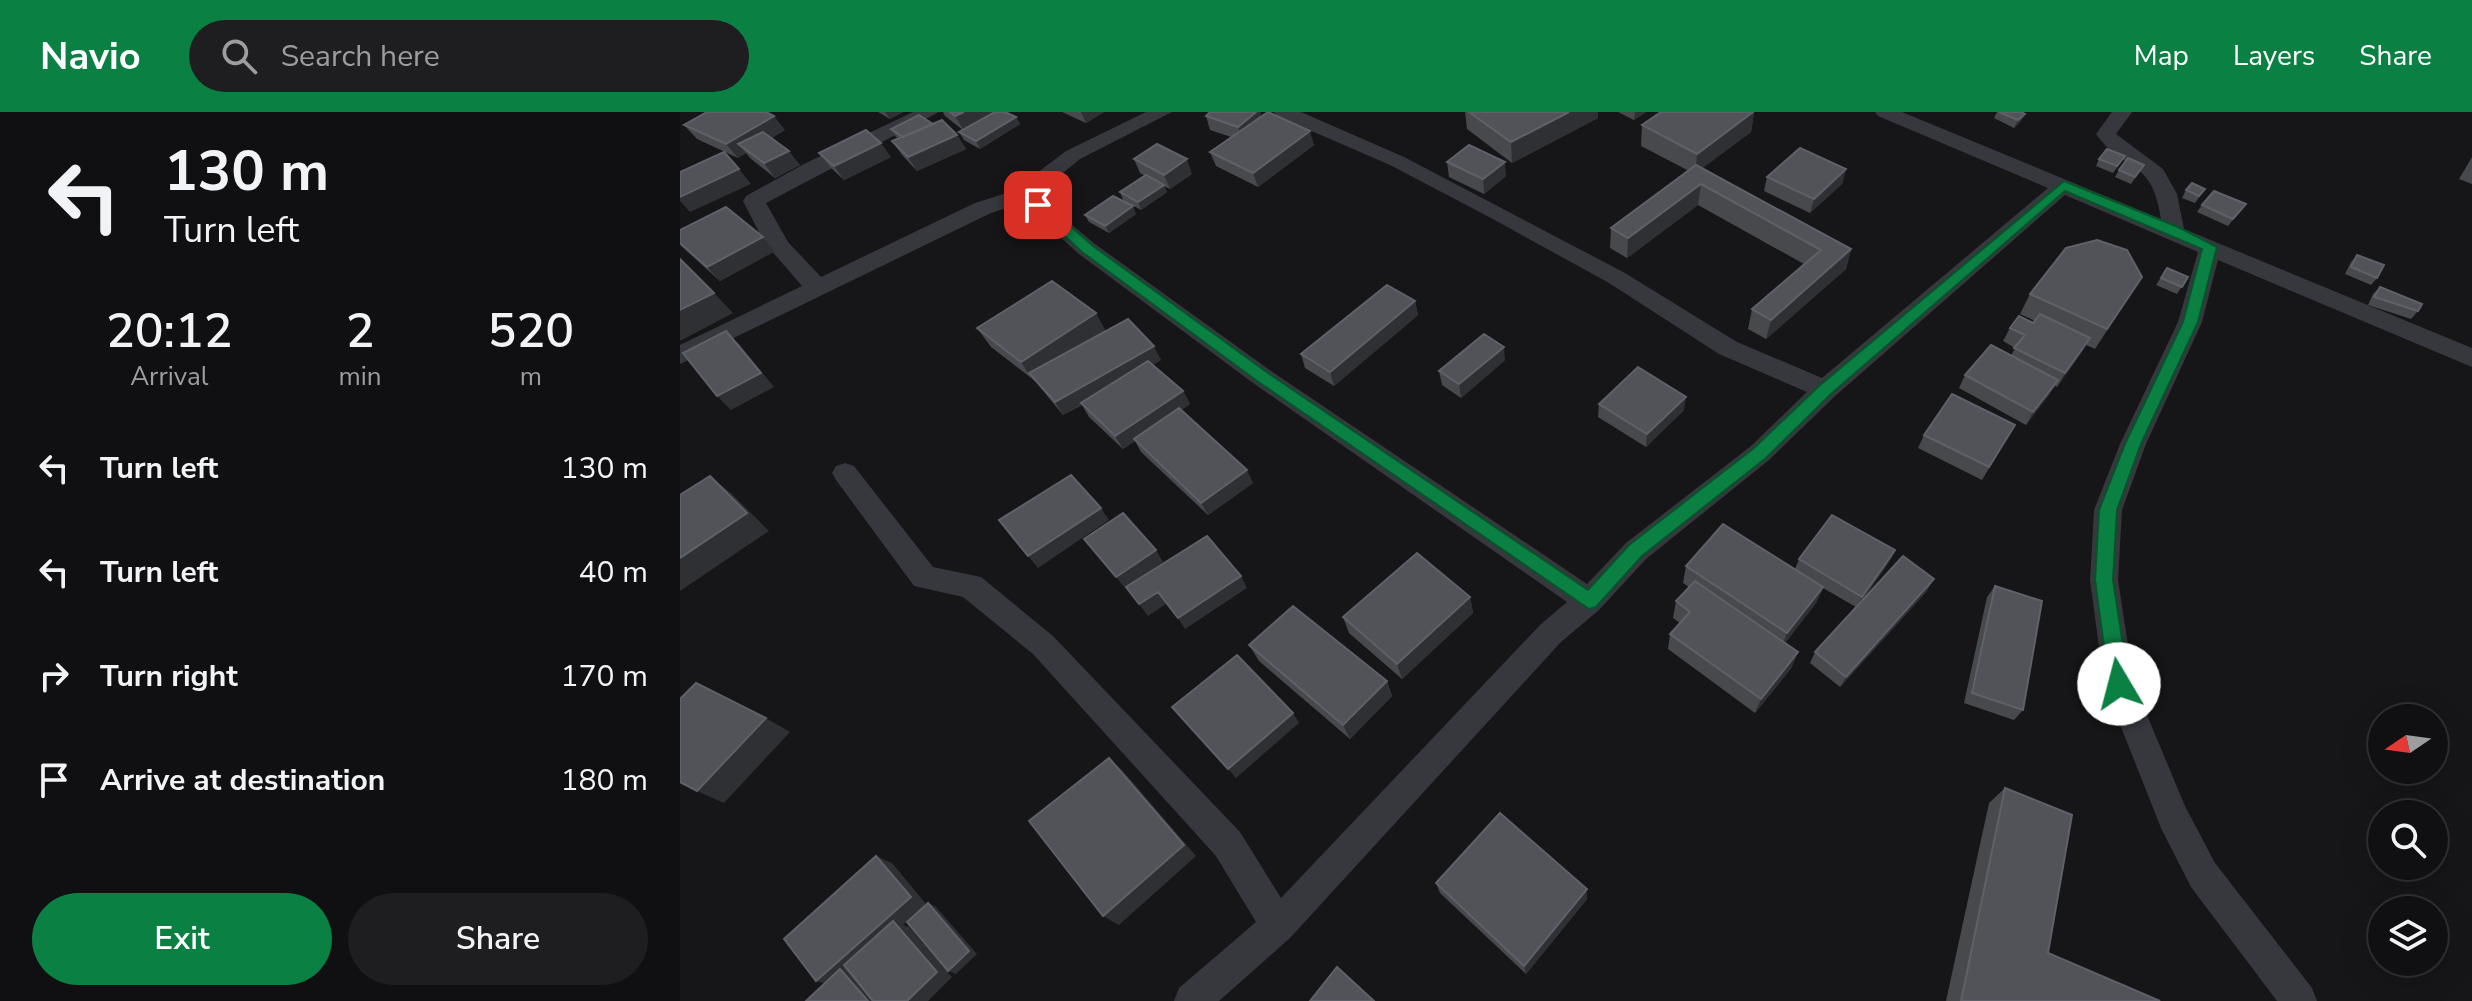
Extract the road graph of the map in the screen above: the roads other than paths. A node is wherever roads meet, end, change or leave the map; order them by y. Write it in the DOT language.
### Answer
graph roads {
  1 [pos="929,112"];
  2 [pos="1162,112"];
  3 [pos="1284,112"];
  4 [pos="1885,112"];
  5 [pos="2122,112"];
  6 [pos="2064,185"];
  7 [pos="1021,196"];
  8 [pos="2173,230"];
  9 [pos="2210,247"];
  10 [pos="816,286"];
  11 [pos="680,355"];
  12 [pos="2472,358"];
  13 [pos="1825,390"];
  14 [pos="845,473"];
  15 [pos="1589,601"];
  16 [pos="1278,926"];
  17 [pos="1192,1001"];
  18 [pos="2299,1001"];
  1 -- 10 [label="street"];
  2 -- 7 [label="street"];
  3 -- 13 [label="street"];
  4 -- 6 [label="street"];
  5 -- 8 [label="street"];
  6 -- 8 [label="street"];
  6 -- 13 [label="street"];
  7 -- 10 [label="street"];
  7 -- 15 [label="street"];
  8 -- 9 [label="street"];
  9 -- 12 [label="street"];
  9 -- 18 [label="street"];
  10 -- 11 [label="street"];
  13 -- 15 [label="street"];
  14 -- 16 [label="street"];
  15 -- 16 [label="street"];
  16 -- 17 [label="street"];
}
